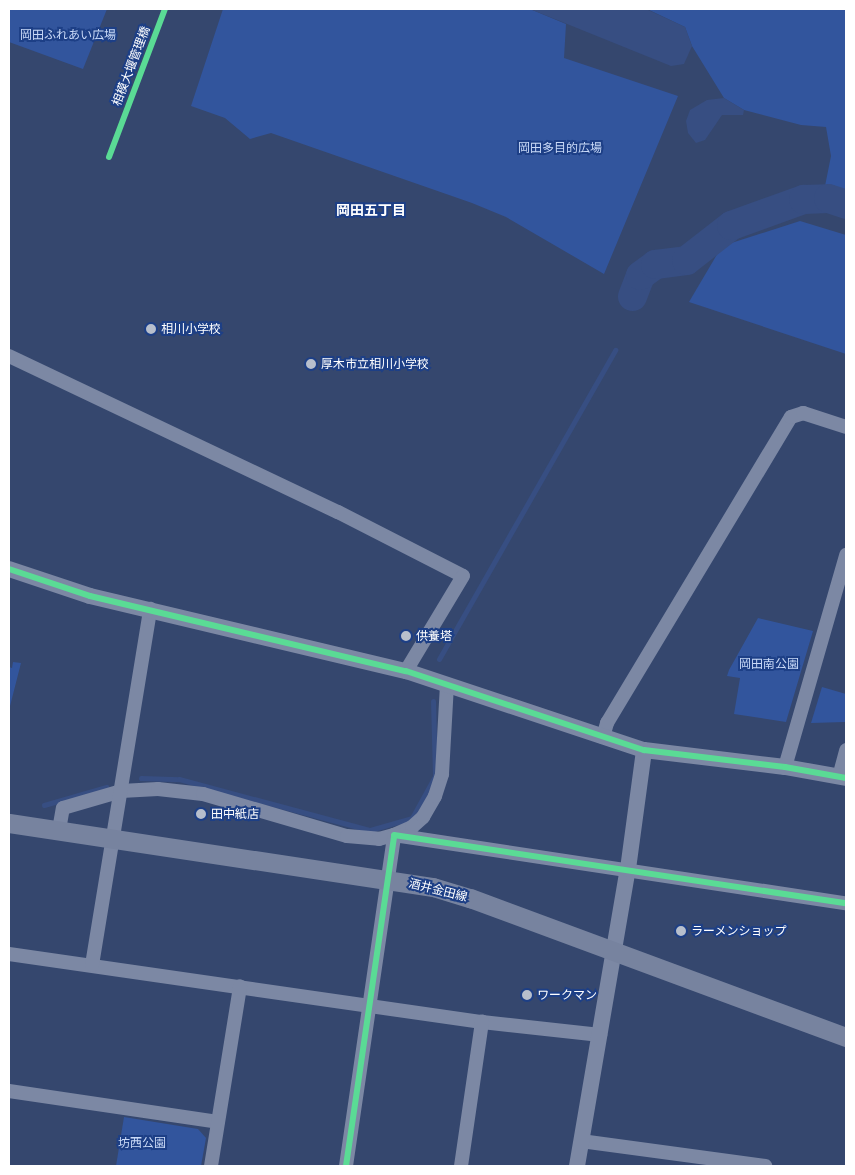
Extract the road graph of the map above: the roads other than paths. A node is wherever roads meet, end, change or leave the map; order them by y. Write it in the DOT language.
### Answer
graph roads {
  1 [pos="9,356"];
  2 [pos="846,427"];
  3 [pos="846,555"];
  4 [pos="9,568"];
  5 [pos="150,609"];
  6 [pos="414,673"];
  7 [pos="444,683"];
  8 [pos="603,737"];
  9 [pos="644,750"];
  10 [pos="846,750"];
  11 [pos="785,767"];
  12 [pos="842,777"];
  13 [pos="121,791"];
  14 [pos="9,823"];
  15 [pos="59,830"];
  16 [pos="394,835"];
  17 [pos="112,837"];
  18 [pos="628,869"];
  19 [pos="387,878"];
  20 [pos="846,903"];
  21 [pos="613,951"];
  22 [pos="9,954"];
  23 [pos="92,965"];
  24 [pos="240,986"];
  25 [pos="371,1004"];
  26 [pos="482,1022"];
  27 [pos="600,1035"];
  28 [pos="846,1037"];
  29 [pos="9,1091"];
  30 [pos="218,1122"];
  31 [pos="581,1141"];
  32 [pos="212,1166"];
  33 [pos="346,1166"];
  34 [pos="461,1166"];
  35 [pos="577,1166"];
  36 [pos="749,1166"];
  37 [pos="765,1166"];
  1 -- 6 [label="street"];
  2 -- 8 [label="street"];
  3 -- 11 [label="street"];
  4 -- 5 [label="street"];
  5 -- 6 [label="street"];
  5 -- 13 [label="street"];
  6 -- 7 [label="street"];
  7 -- 8 [label="street"];
  7 -- 16 [label="street"];
  8 -- 9 [label="street"];
  9 -- 11 [label="street"];
  9 -- 18 [label="street"];
  10 -- 12 [label="street"];
  11 -- 12 [label="street"];
  13 -- 15 [label="street"];
  13 -- 16 [label="street"];
  13 -- 17 [label="street"];
  14 -- 15 [label="main road, 酒井金田線"];
  15 -- 17 [label="main road, 酒井金田線"];
  16 -- 18 [label="street"];
  16 -- 19 [label="street"];
  17 -- 19 [label="main road, 酒井金田線"];
  17 -- 23 [label="street"];
  18 -- 20 [label="street"];
  18 -- 21 [label="street"];
  19 -- 21 [label="main road, 酒井金田線"];
  19 -- 25 [label="street"];
  21 -- 27 [label="street"];
  21 -- 28 [label="main road, 酒井金田線"];
  22 -- 23 [label="street"];
  23 -- 24 [label="street"];
  24 -- 25 [label="street"];
  24 -- 30 [label="street"];
  25 -- 26 [label="street"];
  25 -- 33 [label="street"];
  26 -- 27 [label="street"];
  26 -- 34 [label="street"];
  27 -- 31 [label="street"];
  29 -- 30 [label="street"];
  30 -- 32 [label="street"];
  31 -- 35 [label="street"];
  31 -- 36 [label="street"];
  36 -- 37 [label="street"];
}
